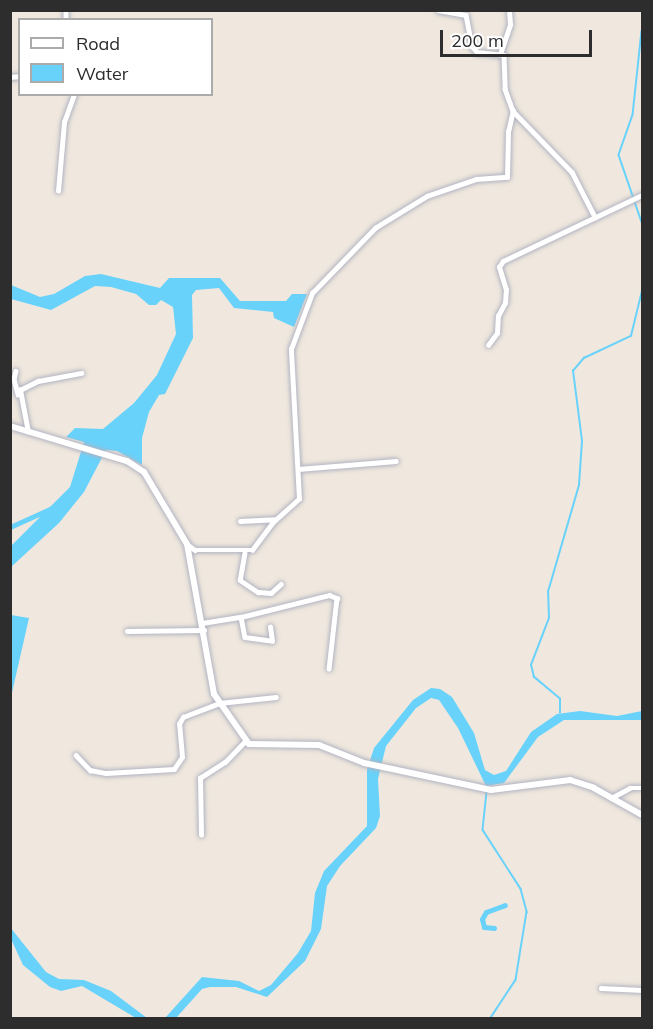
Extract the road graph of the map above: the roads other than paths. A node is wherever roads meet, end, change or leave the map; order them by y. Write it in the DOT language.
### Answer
graph roads {
  1 [pos="438,10"];
  2 [pos="508,10"];
  3 [pos="464,12"];
  4 [pos="500,54"];
  5 [pos="73,96"];
  6 [pos="513,111"];
  7 [pos="58,191"];
  8 [pos="640,197"];
  9 [pos="595,217"];
  10 [pos="488,345"];
  11 [pos="16,371"];
  12 [pos="81,373"];
  13 [pos="18,394"];
  14 [pos="10,426"];
  15 [pos="28,432"];
  16 [pos="396,461"];
  17 [pos="298,469"];
  18 [pos="278,519"];
  19 [pos="240,521"];
  20 [pos="187,544"];
  21 [pos="245,553"];
  22 [pos="281,584"];
  23 [pos="241,617"];
  24 [pos="202,622"];
  25 [pos="270,627"];
  26 [pos="204,630"];
  27 [pos="127,631"];
  28 [pos="329,669"];
  29 [pos="276,697"];
  30 [pos="219,702"];
  31 [pos="246,740"];
  32 [pos="76,755"];
  33 [pos="642,788"];
  34 [pos="611,798"];
  35 [pos="642,815"];
  36 [pos="201,835"];
  37 [pos="601,988"];
  38 [pos="642,990"];
  1 -- 3 [label="street"];
  2 -- 4 [label="street"];
  3 -- 4 [label="street"];
  4 -- 6 [label="street"];
  5 -- 7 [label="street"];
  6 -- 9 [label="street"];
  6 -- 17 [label="street"];
  8 -- 9 [label="street"];
  9 -- 10 [label="street"];
  11 -- 13 [label="street"];
  12 -- 13 [label="street"];
  13 -- 15 [label="street"];
  14 -- 15 [label="main road"];
  15 -- 20 [label="main road"];
  16 -- 17 [label="street"];
  17 -- 18 [label="street"];
  18 -- 19 [label="street"];
  18 -- 21 [label="street"];
  20 -- 21 [label="street"];
  20 -- 24 [label="main road"];
  21 -- 22 [label="street"];
  23 -- 24 [label="street"];
  23 -- 25 [label="street"];
  23 -- 28 [label="street"];
  24 -- 26 [label="main road"];
  26 -- 27 [label="street"];
  26 -- 30 [label="main road"];
  29 -- 30 [label="street"];
  30 -- 31 [label="main road"];
  30 -- 32 [label="street"];
  31 -- 34 [label="main road"];
  31 -- 36 [label="street"];
  33 -- 34 [label="street"];
  34 -- 35 [label="main road"];
  37 -- 38 [label="street"];
}
